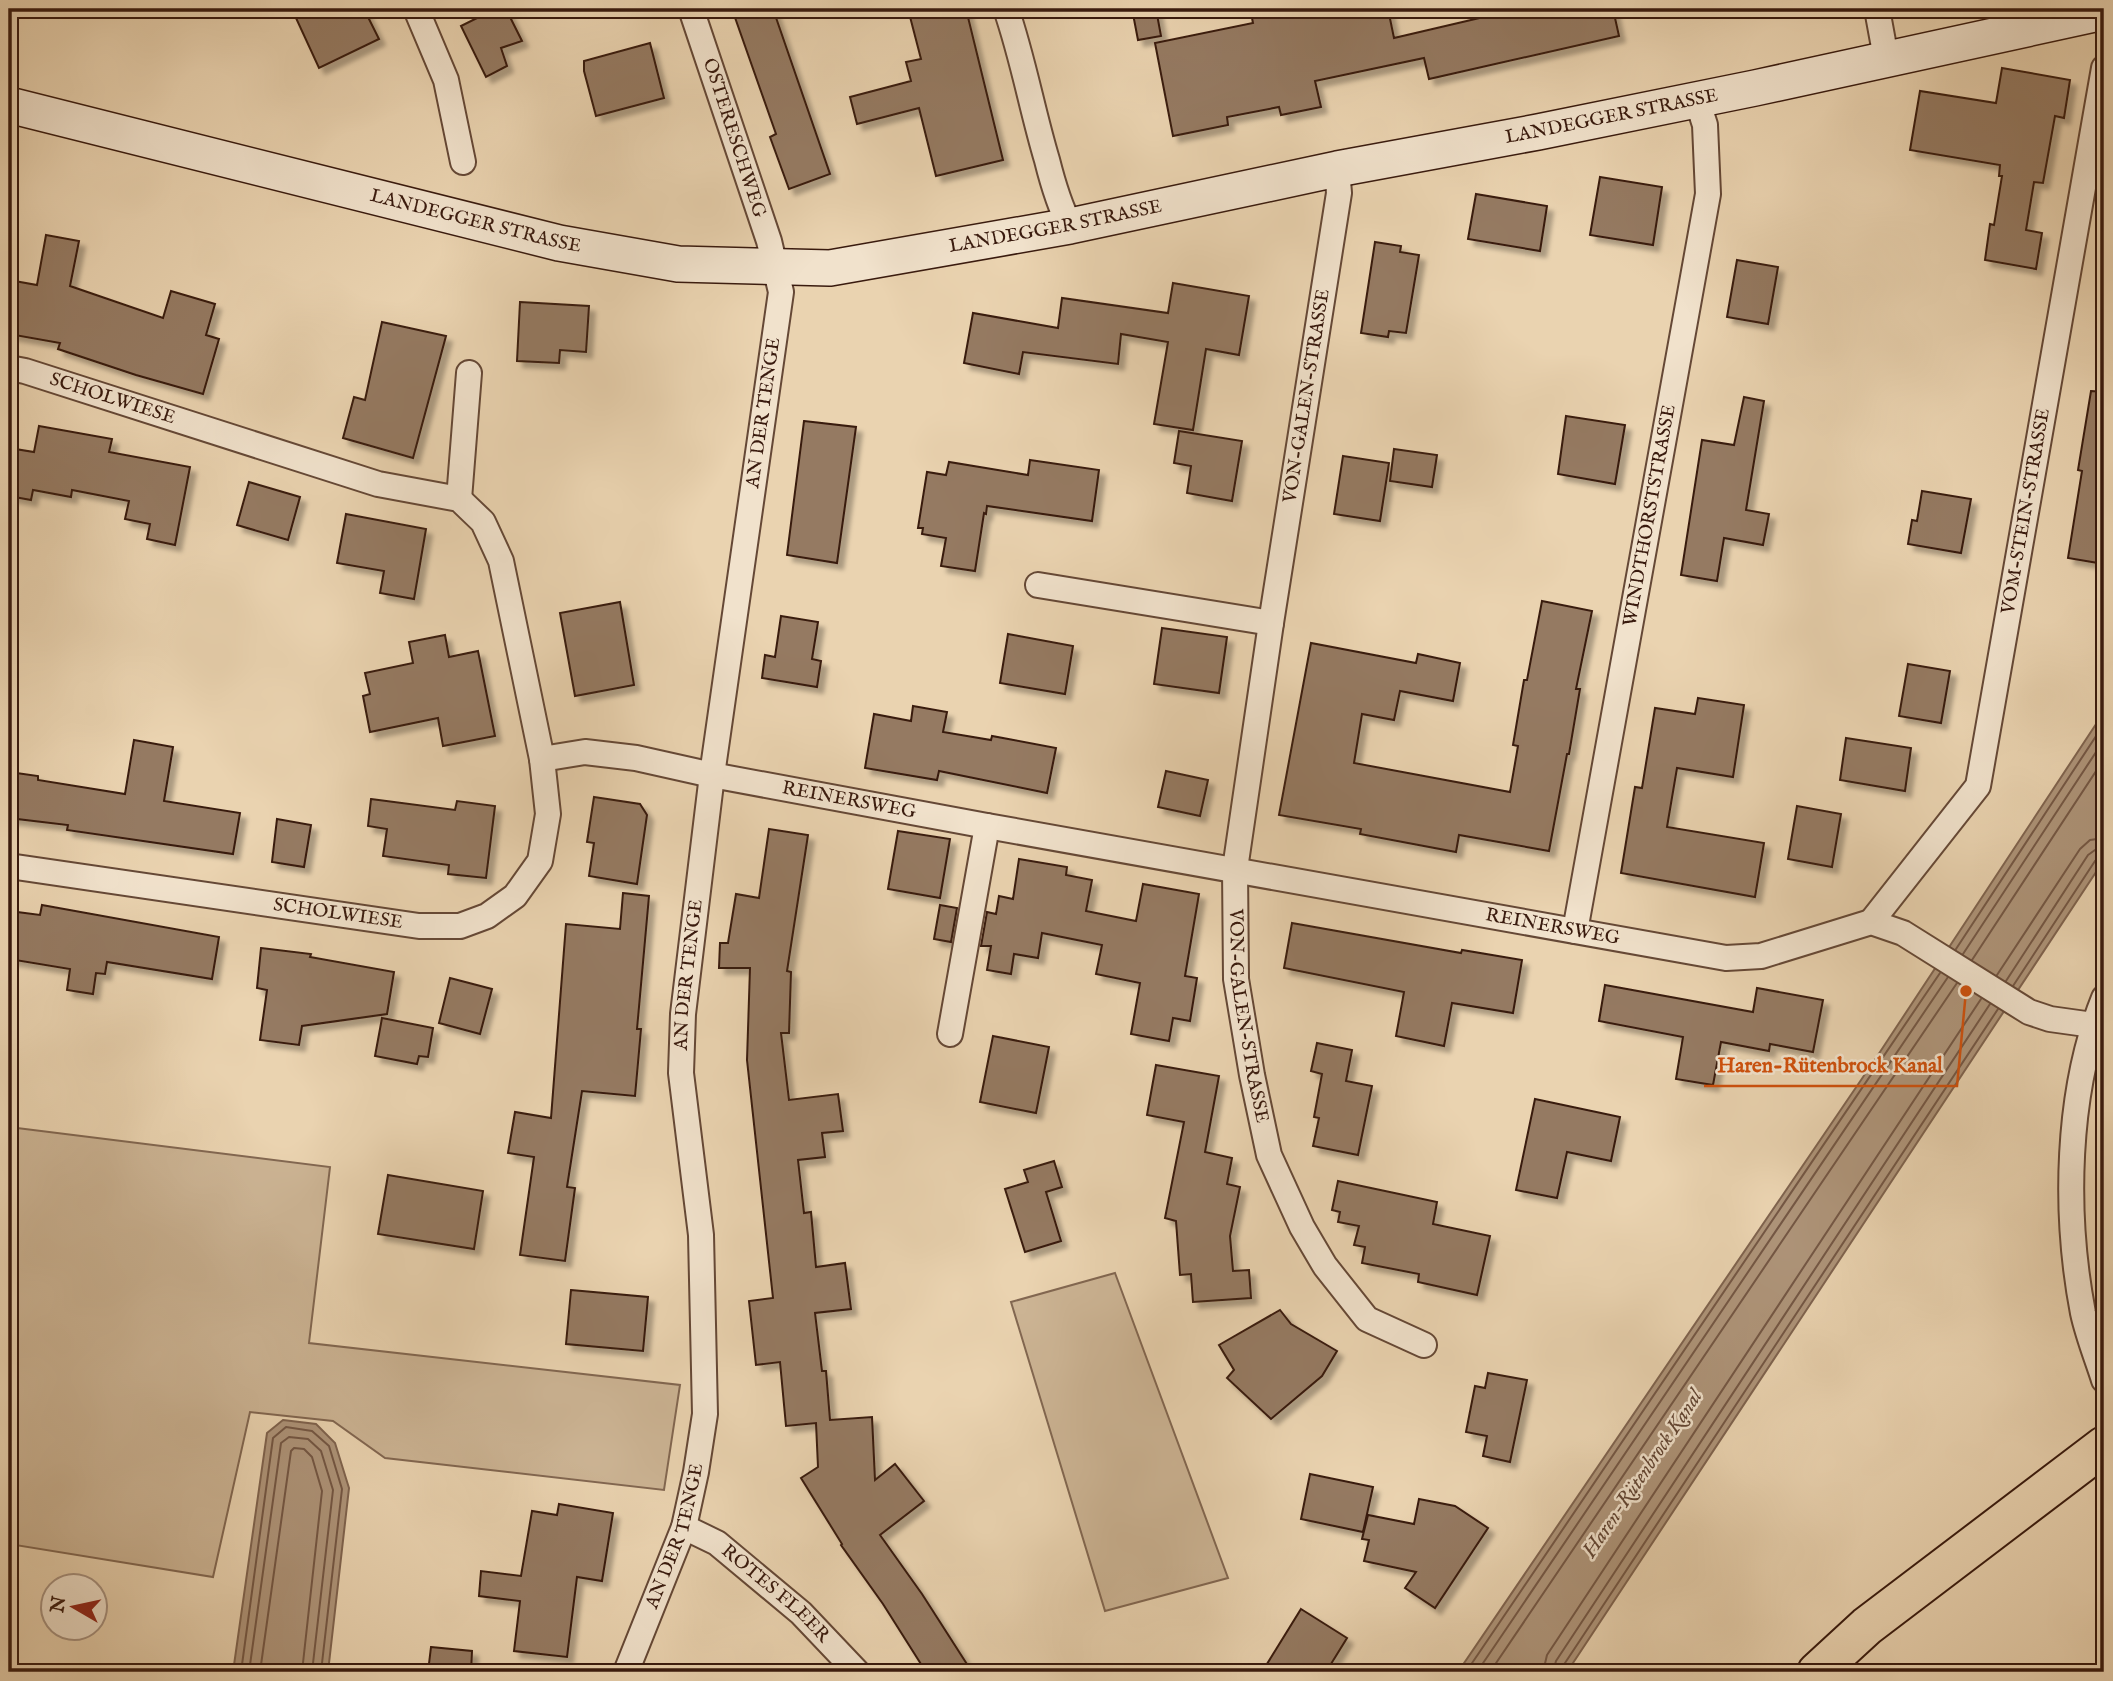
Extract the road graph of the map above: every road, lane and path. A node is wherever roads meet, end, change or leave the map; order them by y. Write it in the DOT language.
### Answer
graph roads {
  1 [pos="416,9"];
  2 [pos="691,9"];
  3 [pos="1006,9"];
  4 [pos="1877,9"];
  5 [pos="2104,12"];
  6 [pos="1885,58"];
  7 [pos="2104,68"];
  8 [pos="1698,100"];
  9 [pos="9,105"];
  10 [pos="463,162"];
  11 [pos="1338,169"];
  12 [pos="1070,226"];
  13 [pos="776,268"];
  14 [pos="9,368"];
  15 [pos="469,373"];
  16 [pos="459,499"];
  17 [pos="1038,585"];
  18 [pos="1270,623"];
  19 [pos="542,759"];
  20 [pos="712,775"];
  21 [pos="987,826"];
  22 [pos="9,866"];
  23 [pos="1235,869"];
  24 [pos="1871,922"];
  25 [pos="1576,931"];
  26 [pos="2104,998"];
  27 [pos="2093,1025"];
  28 [pos="950,1034"];
  29 [pos="1424,1345"];
  30 [pos="2104,1380"];
  31 [pos="2104,1446"];
  32 [pos="684,1527"];
  33 [pos="626,1672"];
  34 [pos="857,1672"];
  35 [pos="1817,1672"];
  1 -- 10 [label="street"];
  2 -- 13 [label="street, OSTERESCHWEG"];
  3 -- 12 [label="street"];
  4 -- 6 [label="street"];
  5 -- 6 [label="main road, LANDEGGER STRASSE"];
  6 -- 8 [label="main road, LANDEGGER STRASSE"];
  7 -- 24 [label="street, VOM-STEIN-STRASSE"];
  8 -- 11 [label="main road, LANDEGGER STRASSE"];
  8 -- 25 [label="street, WINDTHORSTSTRASSE"];
  9 -- 13 [label="main road, LANDEGGER STRASSE"];
  11 -- 12 [label="main road, LANDEGGER STRASSE"];
  11 -- 18 [label="street, VON-GALEN-STRASSE"];
  12 -- 13 [label="main road, LANDEGGER STRASSE"];
  13 -- 20 [label="street, AN DER TENGE"];
  14 -- 16 [label="street, SCHOLWIESE"];
  15 -- 16 [label="street"];
  16 -- 19 [label="street, SCHOLWIESE"];
  17 -- 18 [label="street"];
  18 -- 23 [label="street, VON-GALEN-STRASSE"];
  19 -- 20 [label="street"];
  19 -- 22 [label="street, SCHOLWIESE"];
  20 -- 21 [label="street, REINERSWEG"];
  20 -- 32 [label="street, AN DER TENGE"];
  21 -- 23 [label="street, REINERSWEG"];
  21 -- 28 [label="street"];
  23 -- 25 [label="street, REINERSWEG"];
  23 -- 29 [label="street, VON-GALEN-STRASSE"];
  24 -- 25 [label="street, REINERSWEG"];
  24 -- 27 [label="street"];
  26 -- 27 [label="street"];
  27 -- 30 [label="street"];
  31 -- 35 [label="main road"];
  32 -- 33 [label="street, AN DER TENGE"];
  32 -- 34 [label="street, ROTES FLEER"];
}
